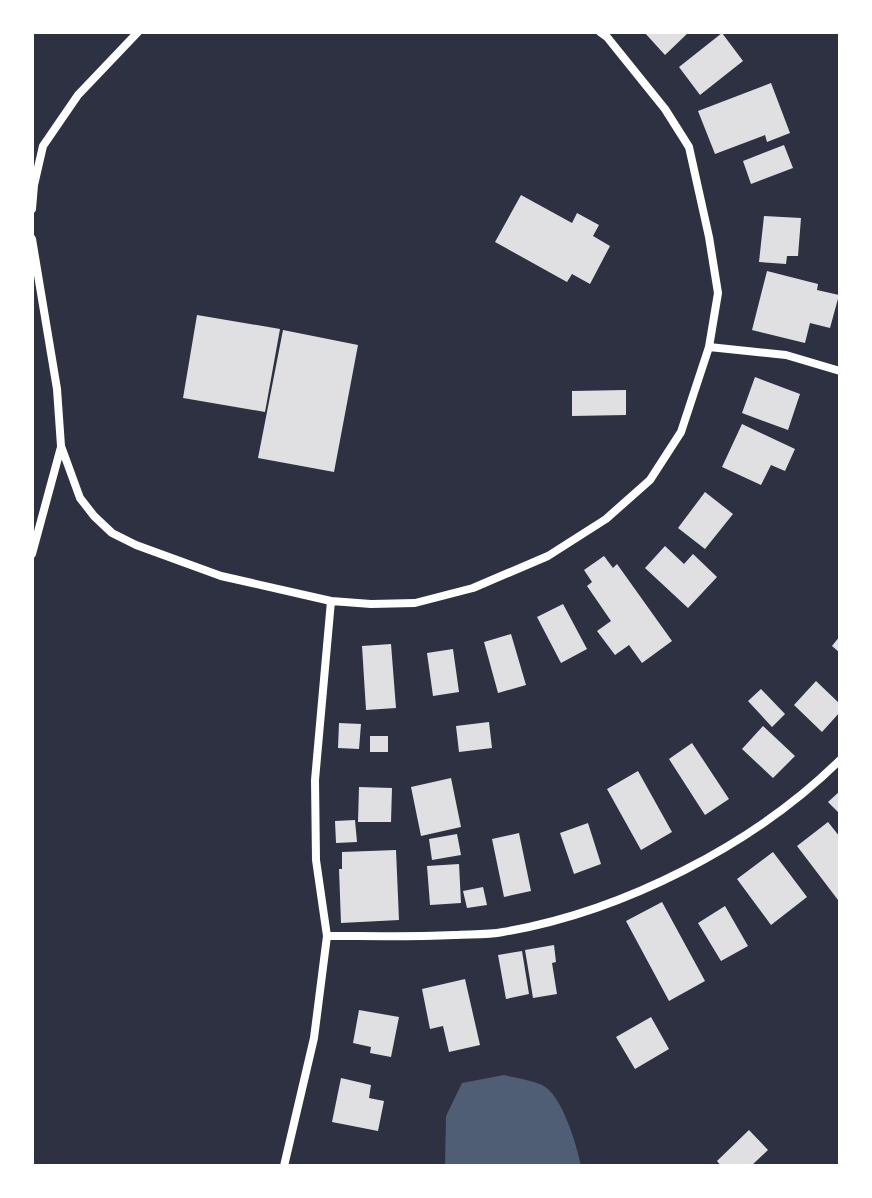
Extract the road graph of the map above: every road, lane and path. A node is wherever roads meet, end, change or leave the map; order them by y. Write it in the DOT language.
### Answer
graph roads {
  1 [pos="138,32"];
  2 [pos="600,32"];
  3 [pos="32,209"];
  4 [pos="32,239"];
  5 [pos="709,347"];
  6 [pos="840,371"];
  7 [pos="61,446"];
  8 [pos="32,550"];
  9 [pos="331,601"];
  10 [pos="840,760"];
  11 [pos="327,936"];
  12 [pos="284,1166"];
  1 -- 3 [label="street"];
  2 -- 5 [label="street"];
  4 -- 7 [label="street"];
  5 -- 6 [label="street"];
  5 -- 9 [label="street"];
  7 -- 8 [label="street"];
  7 -- 9 [label="street"];
  9 -- 11 [label="street"];
  10 -- 11 [label="street"];
  11 -- 12 [label="street"];
}
